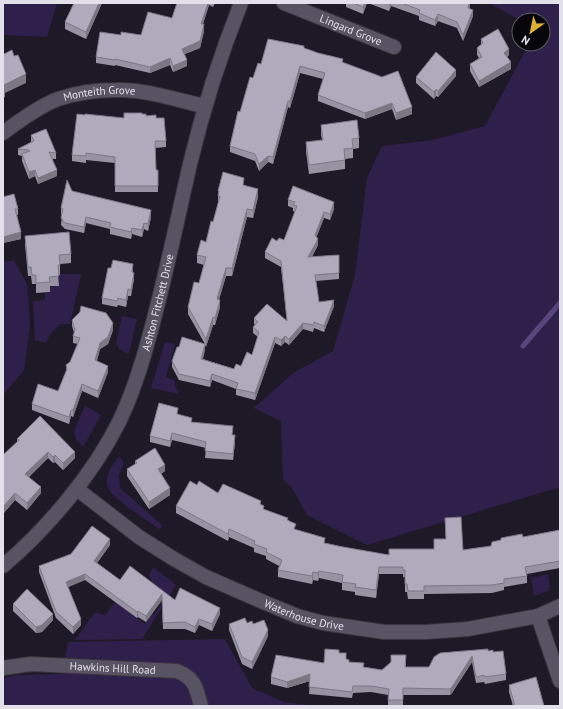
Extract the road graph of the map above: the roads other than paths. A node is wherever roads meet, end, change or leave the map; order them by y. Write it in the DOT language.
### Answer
graph roads {
  1 [pos="241,3"];
  2 [pos="284,3"];
  3 [pos="394,47"];
  4 [pos="204,106"];
  5 [pos="3,132"];
  6 [pos="76,489"];
  7 [pos="3,566"];
  8 [pos="560,606"];
  9 [pos="538,616"];
  10 [pos="3,668"];
  11 [pos="560,680"];
  12 [pos="201,706"];
  1 -- 4 [label="street, Ashton Fitchett Drive"];
  2 -- 3 [label="street, Lingard Grove"];
  4 -- 5 [label="street, Monteith Grove"];
  4 -- 6 [label="street, Ashton Fitchett Drive"];
  6 -- 7 [label="street, Ashton Fitchett Drive"];
  6 -- 9 [label="street, Waterhouse Drive"];
  8 -- 9 [label="street, Waterhouse Drive"];
  9 -- 11 [label="street"];
  10 -- 12 [label="street, Hawkins Hill Road"];
}
